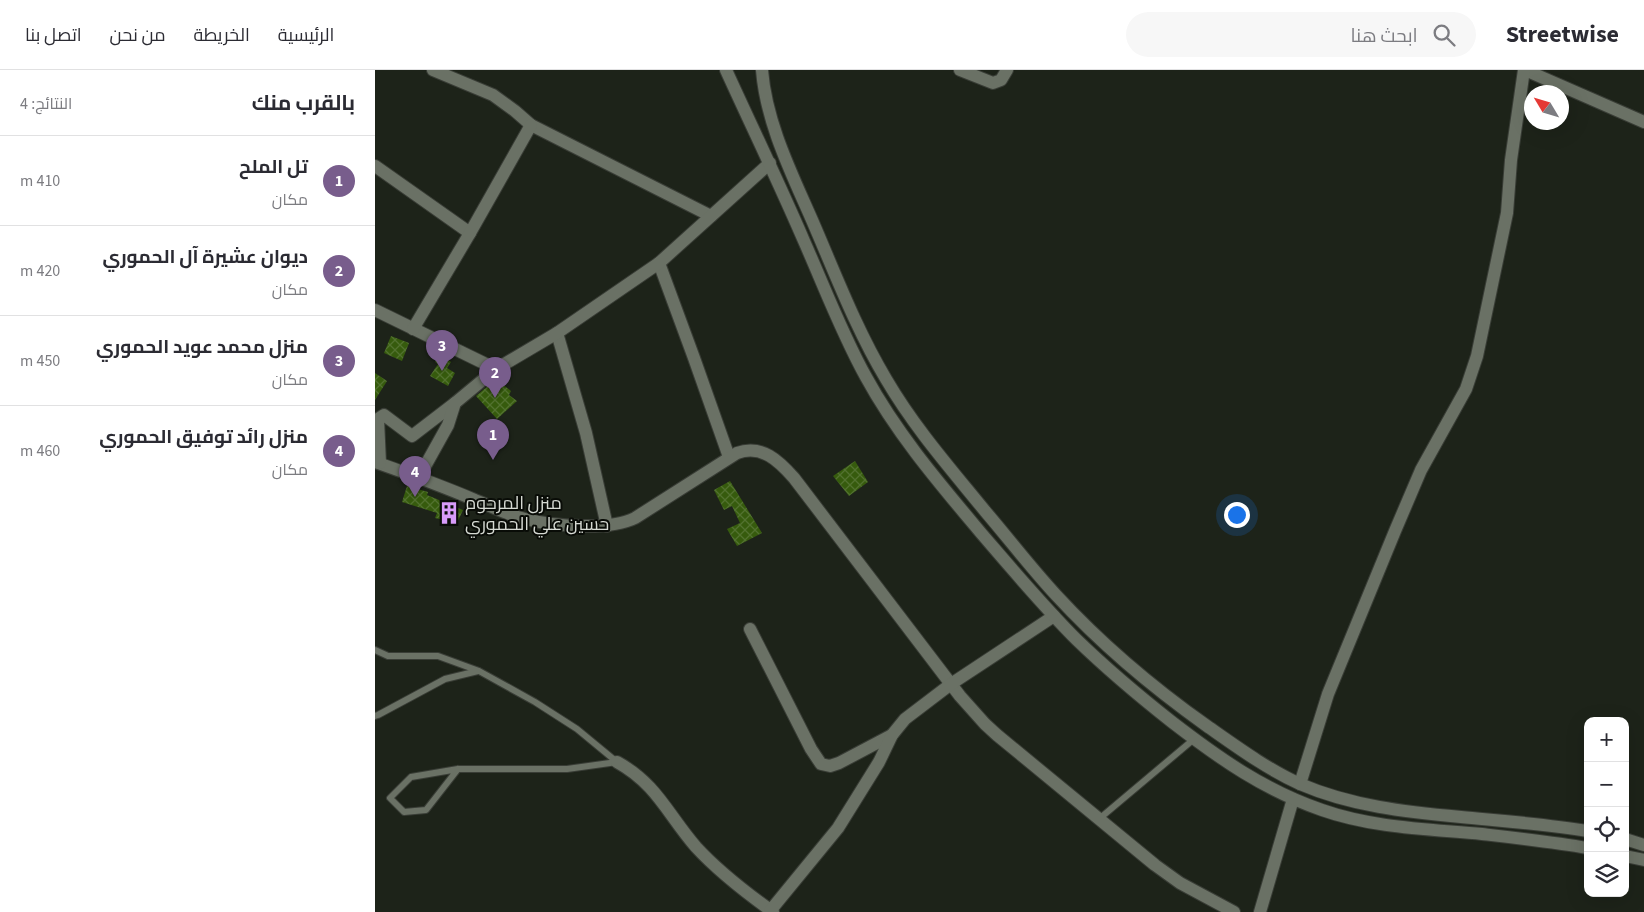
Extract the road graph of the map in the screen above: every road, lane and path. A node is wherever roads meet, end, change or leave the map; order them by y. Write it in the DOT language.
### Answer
graph roads {
  1 [pos="433,70"];
  2 [pos="726,70"];
  3 [pos="762,70"];
  4 [pos="960,70"];
  5 [pos="1007,70"];
  6 [pos="1525,70"];
  7 [pos="1644,122"];
  8 [pos="531,124"];
  9 [pos="770,163"];
  10 [pos="375,166"];
  11 [pos="711,216"];
  12 [pos="470,233"];
  13 [pos="659,264"];
  14 [pos="375,310"];
  15 [pos="413,329"];
  16 [pos="557,333"];
  17 [pos="497,369"];
  18 [pos="455,403"];
  19 [pos="729,457"];
  20 [pos="378,463"];
  21 [pos="419,477"];
  22 [pos="607,526"];
  23 [pos="1054,616"];
  24 [pos="749,629"];
  25 [pos="375,650"];
  26 [pos="479,671"];
  27 [pos="951,684"];
  28 [pos="375,716"];
  29 [pos="892,735"];
  30 [pos="1195,739"];
  31 [pos="617,762"];
  32 [pos="458,769"];
  33 [pos="1300,784"];
  34 [pos="1293,799"];
  35 [pos="1098,819"];
  36 [pos="1584,830"];
  37 [pos="1629,840"];
  38 [pos="1644,845"];
  39 [pos="1584,847"];
  40 [pos="1629,857"];
  41 [pos="1644,860"];
  42 [pos="771,911"];
  43 [pos="1234,912"];
  44 [pos="1260,912"];
  1 -- 8 [label="street"];
  2 -- 9 [label="street"];
  3 -- 33 [label="street"];
  4 -- 5 [label="street"];
  6 -- 7 [label="street"];
  6 -- 33 [label="street"];
  8 -- 11 [label="street"];
  8 -- 12 [label="street"];
  9 -- 11 [label="street"];
  9 -- 23 [label="street"];
  10 -- 12 [label="street"];
  11 -- 13 [label="street"];
  12 -- 15 [label="street"];
  13 -- 16 [label="street"];
  13 -- 19 [label="street"];
  14 -- 15 [label="street"];
  15 -- 17 [label="street"];
  16 -- 17 [label="street"];
  16 -- 22 [label="street"];
  17 -- 18 [label="street"];
  18 -- 20 [label="street"];
  18 -- 21 [label="street"];
  19 -- 22 [label="street"];
  19 -- 27 [label="street"];
  20 -- 21 [label="street"];
  21 -- 22 [label="street"];
  23 -- 27 [label="street"];
  23 -- 30 [label="street"];
  24 -- 29 [label="street"];
  25 -- 26 [label="lane"];
  26 -- 28 [label="lane"];
  26 -- 31 [label="lane"];
  27 -- 29 [label="street"];
  27 -- 35 [label="street"];
  29 -- 42 [label="street"];
  30 -- 34 [label="street"];
  30 -- 35 [label="lane"];
  31 -- 32 [label="lane"];
  31 -- 42 [label="street"];
  32 -- 32 [label="lane"];
  33 -- 36 [label="street"];
  34 -- 39 [label="street"];
  34 -- 44 [label="street"];
  35 -- 43 [label="street"];
  37 -- 38 [label="street"];
  40 -- 41 [label="street"];
}
